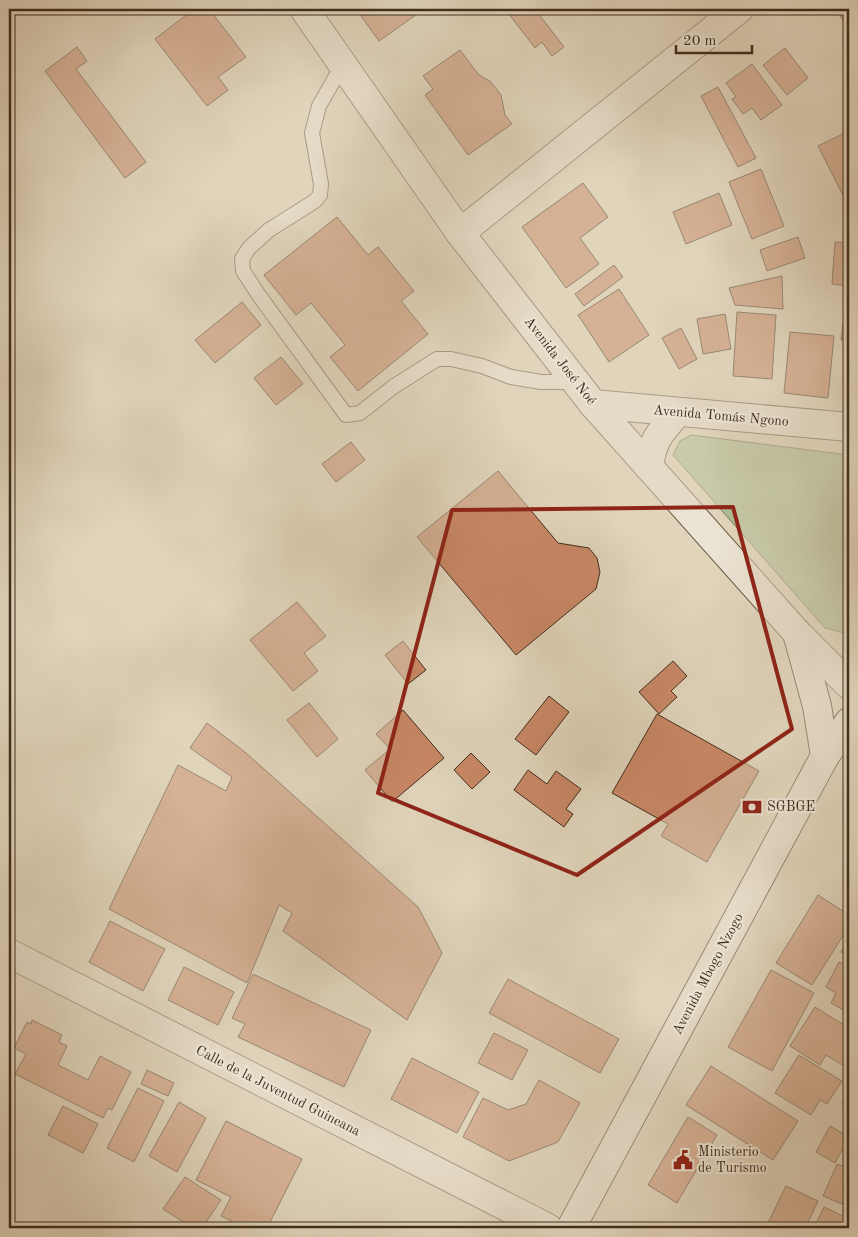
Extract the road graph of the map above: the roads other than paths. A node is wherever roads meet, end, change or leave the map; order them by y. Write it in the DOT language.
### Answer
graph roads {
  1 [pos="304,9"];
  2 [pos="739,9"];
  3 [pos="343,64"];
  4 [pos="460,233"];
  5 [pos="576,382"];
  6 [pos="593,404"];
  7 [pos="678,412"];
  8 [pos="849,427"];
  9 [pos="649,467"];
  10 [pos="797,633"];
  11 [pos="849,685"];
  12 [pos="849,722"];
  13 [pos="825,756"];
  14 [pos="9,953"];
  15 [pos="548,1228"];
  16 [pos="571,1228"];
  1 -- 3 [label="street, Avenida José Noé"];
  2 -- 4 [label="street"];
  3 -- 4 [label="street, Avenida José Noé"];
  3 -- 5 [label="lane"];
  4 -- 5 [label="street, Avenida José Noé"];
  5 -- 6 [label="street, Avenida José Noé"];
  6 -- 7 [label="street, Avenida Tomás Ngono"];
  6 -- 9 [label="street, Avenida José Noé"];
  7 -- 8 [label="street, Avenida Tomás Ngono"];
  7 -- 9 [label="street"];
  9 -- 10 [label="street, Avenida José Noé"];
  10 -- 11 [label="street, Avenida José Noé"];
  10 -- 13 [label="street"];
  12 -- 13 [label="street, Avenida Mbogo Nzogo"];
  13 -- 16 [label="street, Avenida Mbogo Nzogo"];
  14 -- 15 [label="street, Calle de la Juventud Guineana"];
}
